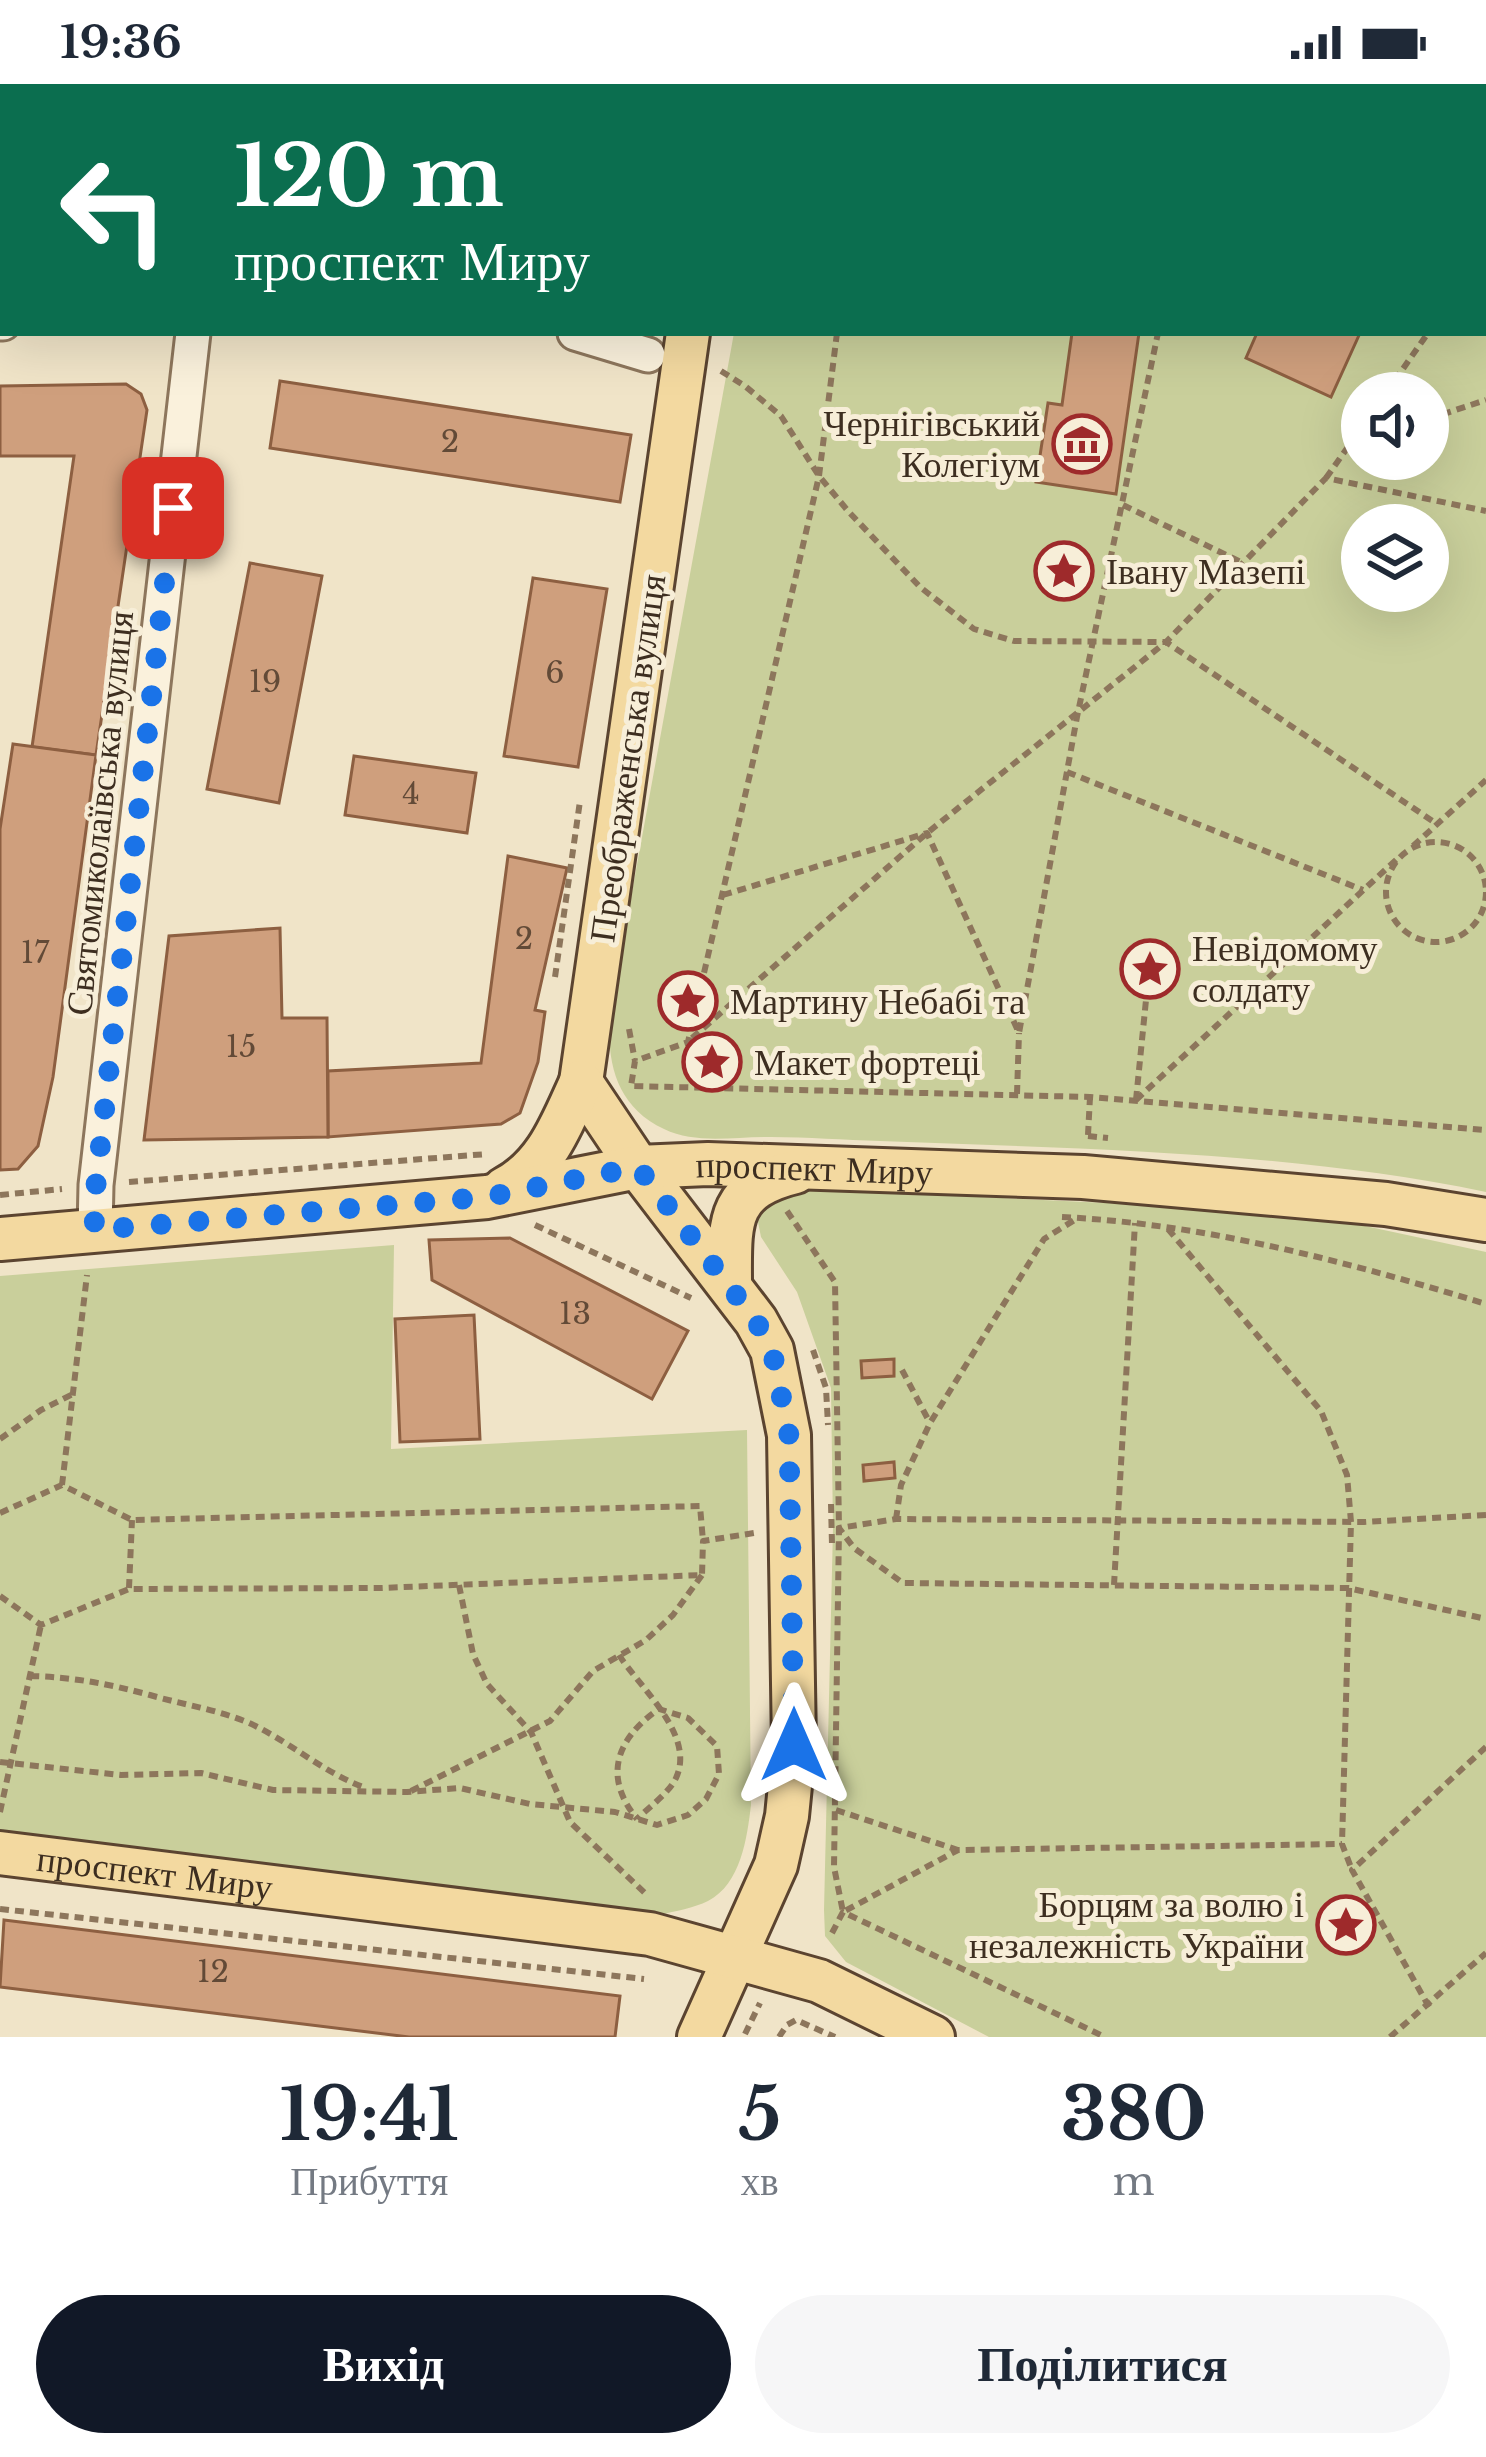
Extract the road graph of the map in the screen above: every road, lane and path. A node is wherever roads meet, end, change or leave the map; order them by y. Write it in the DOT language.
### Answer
graph roads {
  1 [pos="193,336"];
  2 [pos="585,336"];
  3 [pos="837,336"];
  4 [pos="1157,336"];
  5 [pos="1426,336"];
  6 [pos="700,350"];
  7 [pos="648,355"];
  8 [pos="1401,372"];
  9 [pos="1486,400"];
  10 [pos="1449,412"];
  11 [pos="1341,458"];
  12 [pos="819,476"];
  13 [pos="1326,478"];
  14 [pos="1123,505"];
  15 [pos="1486,511"];
  16 [pos="1243,563"];
  17 [pos="1094,639"];
  18 [pos="1166,642"];
  19 [pos="1077,717"];
  20 [pos="1067,772"];
  21 [pos="1486,779"];
  22 [pos="590,798"];
  23 [pos="1437,824"];
  24 [pos="927,833"];
  25 [pos="1410,849"];
  26 [pos="1397,859"];
  27 [pos="1364,890"];
  28 [pos="723,896"];
  29 [pos="1486,901"];
  30 [pos="564,986"];
  31 [pos="1147,990"];
  32 [pos="1019,1033"];
  33 [pos="688,1042"];
  34 [pos="581,1082"];
  35 [pos="1017,1094"];
  36 [pos="1090,1096"];
  37 [pos="1136,1100"];
  38 [pos="1486,1130"];
  39 [pos="1088,1136"];
  40 [pos="820,1166"];
  41 [pos="638,1167"];
  42 [pos="493,1169"];
  43 [pos="0,1198"];
  44 [pos="96,1202"];
  45 [pos="782,1204"];
  46 [pos="1077,1218"];
  47 [pos="1486,1220"];
  48 [pos="531,1223"];
  49 [pos="1167,1229"];
  50 [pos="0,1240"];
  51 [pos="87,1275"];
  52 [pos="717,1296"];
  53 [pos="1486,1304"];
  54 [pos="902,1370"];
  55 [pos="73,1394"];
  56 [pos="930,1423"];
  57 [pos="0,1439"];
  58 [pos="62,1485"];
  59 [pos="0,1513"];
  60 [pos="1486,1515"];
  61 [pos="896,1519"];
  62 [pos="1116,1519"];
  63 [pos="132,1520"];
  64 [pos="1351,1522"];
  65 [pos="839,1528"];
  66 [pos="754,1533"];
  67 [pos="703,1541"];
  68 [pos="702,1575"];
  69 [pos="459,1585"];
  70 [pos="1114,1585"];
  71 [pos="1348,1588"];
  72 [pos="129,1589"];
  73 [pos="0,1596"];
  74 [pos="1486,1619"];
  75 [pos="41,1625"];
  76 [pos="620,1655"];
  77 [pos="30,1676"];
  78 [pos="659,1708"];
  79 [pos="532,1732"];
  80 [pos="1486,1747"];
  81 [pos="0,1762"];
  82 [pos="11,1762"];
  83 [pos="370,1789"];
  84 [pos="407,1792"];
  85 [pos="563,1808"];
  86 [pos="835,1810"];
  87 [pos="0,1812"];
  88 [pos="637,1819"];
  89 [pos="1342,1844"];
  90 [pos="958,1850"];
  91 [pos="0,1853"];
  92 [pos="1352,1870"];
  93 [pos="655,1904"];
  94 [pos="0,1909"];
  95 [pos="843,1912"];
  96 [pos="832,1933"];
  97 [pos="1486,1953"];
  98 [pos="737,1956"];
  99 [pos="644,1979"];
  100 [pos="1429,2006"];
  101 [pos="699,2037"];
  102 [pos="779,2037"];
  103 [pos="835,2037"];
  104 [pos="933,2037"];
  105 [pos="1105,2037"];
  106 [pos="1390,2037"];
  1 -- 44 [label="street, Святомиколаївська вулиця"];
  2 -- 7 [label="street"];
  3 -- 12 [label="path"];
  4 -- 14 [label="path"];
  5 -- 8 [label="path"];
  6 -- 12 [label="path"];
  6 -- 34 [label="main road, Преображенська вулиця"];
  9 -- 10 [label="path"];
  11 -- 13 [label="path"];
  12 -- 17 [label="path"];
  12 -- 28 [label="path"];
  13 -- 15 [label="path"];
  13 -- 16 [label="path"];
  14 -- 16 [label="path"];
  14 -- 17 [label="path"];
  16 -- 18 [label="path"];
  17 -- 18 [label="path"];
  17 -- 19 [label="path"];
  18 -- 19 [label="path"];
  18 -- 23 [label="path"];
  19 -- 20 [label="path"];
  19 -- 24 [label="path"];
  20 -- 27 [label="path"];
  20 -- 32 [label="path"];
  21 -- 23 [label="path"];
  22 -- 30 [label="path"];
  23 -- 25 [label="path"];
  24 -- 28 [label="path"];
  24 -- 32 [label="path"];
  24 -- 33 [label="path"];
  25 -- 26 [label="path"];
  25 -- 29 [label="path"];
  26 -- 27 [label="path"];
  26 -- 29 [label="path"];
  27 -- 37 [label="path"];
  28 -- 33 [label="path"];
  31 -- 31 [label="path"];
  31 -- 37 [label="path"];
  32 -- 35 [label="path"];
  33 -- 35 [label="path"];
  34 -- 41 [label="main road"];
  34 -- 42 [label="main road, Преображенська вулиця"];
  35 -- 36 [label="path"];
  36 -- 37 [label="path"];
  36 -- 39 [label="path"];
  37 -- 38 [label="path"];
  40 -- 41 [label="main road, проспект Миру"];
  40 -- 47 [label="main road, проспект Миру"];
  40 -- 52 [label="main road"];
  41 -- 42 [label="main road, проспект Миру"];
  41 -- 52 [label="main road"];
  42 -- 44 [label="main road, проспект Миру"];
  42 -- 44 [label="path"];
  43 -- 44 [label="path"];
  44 -- 50 [label="main road, проспект Миру"];
  45 -- 65 [label="path"];
  46 -- 56 [label="path"];
  48 -- 52 [label="path"];
  49 -- 53 [label="path"];
  49 -- 62 [label="path"];
  49 -- 64 [label="path"];
  51 -- 55 [label="path"];
  52 -- 98 [label="main road"];
  54 -- 56 [label="path"];
  55 -- 57 [label="path"];
  55 -- 58 [label="path"];
  56 -- 61 [label="path"];
  58 -- 59 [label="path"];
  58 -- 63 [label="path"];
  60 -- 64 [label="path"];
  61 -- 62 [label="path"];
  61 -- 65 [label="path"];
  62 -- 64 [label="path"];
  62 -- 70 [label="path"];
  63 -- 67 [label="path"];
  63 -- 72 [label="path"];
  64 -- 71 [label="path"];
  65 -- 70 [label="path"];
  65 -- 86 [label="path"];
  66 -- 67 [label="path"];
  67 -- 68 [label="path"];
  68 -- 69 [label="path"];
  68 -- 76 [label="path"];
  69 -- 72 [label="path"];
  69 -- 79 [label="path"];
  70 -- 71 [label="path"];
  71 -- 74 [label="path"];
  71 -- 89 [label="path"];
  72 -- 75 [label="path"];
  73 -- 75 [label="path"];
  75 -- 77 [label="path"];
  76 -- 78 [label="path"];
  76 -- 79 [label="path"];
  77 -- 82 [label="path"];
  77 -- 83 [label="path"];
  78 -- 88 [label="path"];
  78 -- 88 [label="path"];
  78 -- 88 [label="path"];
  79 -- 84 [label="path"];
  79 -- 85 [label="path"];
  80 -- 92 [label="path"];
  81 -- 82 [label="path"];
  82 -- 83 [label="path"];
  82 -- 87 [label="path"];
  83 -- 84 [label="path"];
  84 -- 85 [label="path"];
  85 -- 88 [label="path"];
  85 -- 93 [label="path"];
  86 -- 90 [label="path"];
  86 -- 95 [label="path"];
  89 -- 90 [label="path"];
  89 -- 92 [label="path"];
  90 -- 95 [label="path"];
  91 -- 98 [label="main road, проспект Миру"];
  92 -- 100 [label="path"];
  94 -- 99 [label="path"];
  95 -- 96 [label="path"];
  95 -- 105 [label="path"];
  97 -- 100 [label="path"];
  98 -- 101 [label="main road"];
  98 -- 104 [label="main road, проспект Миру"];
  100 -- 106 [label="path"];
  102 -- 103 [label="path"];
}
